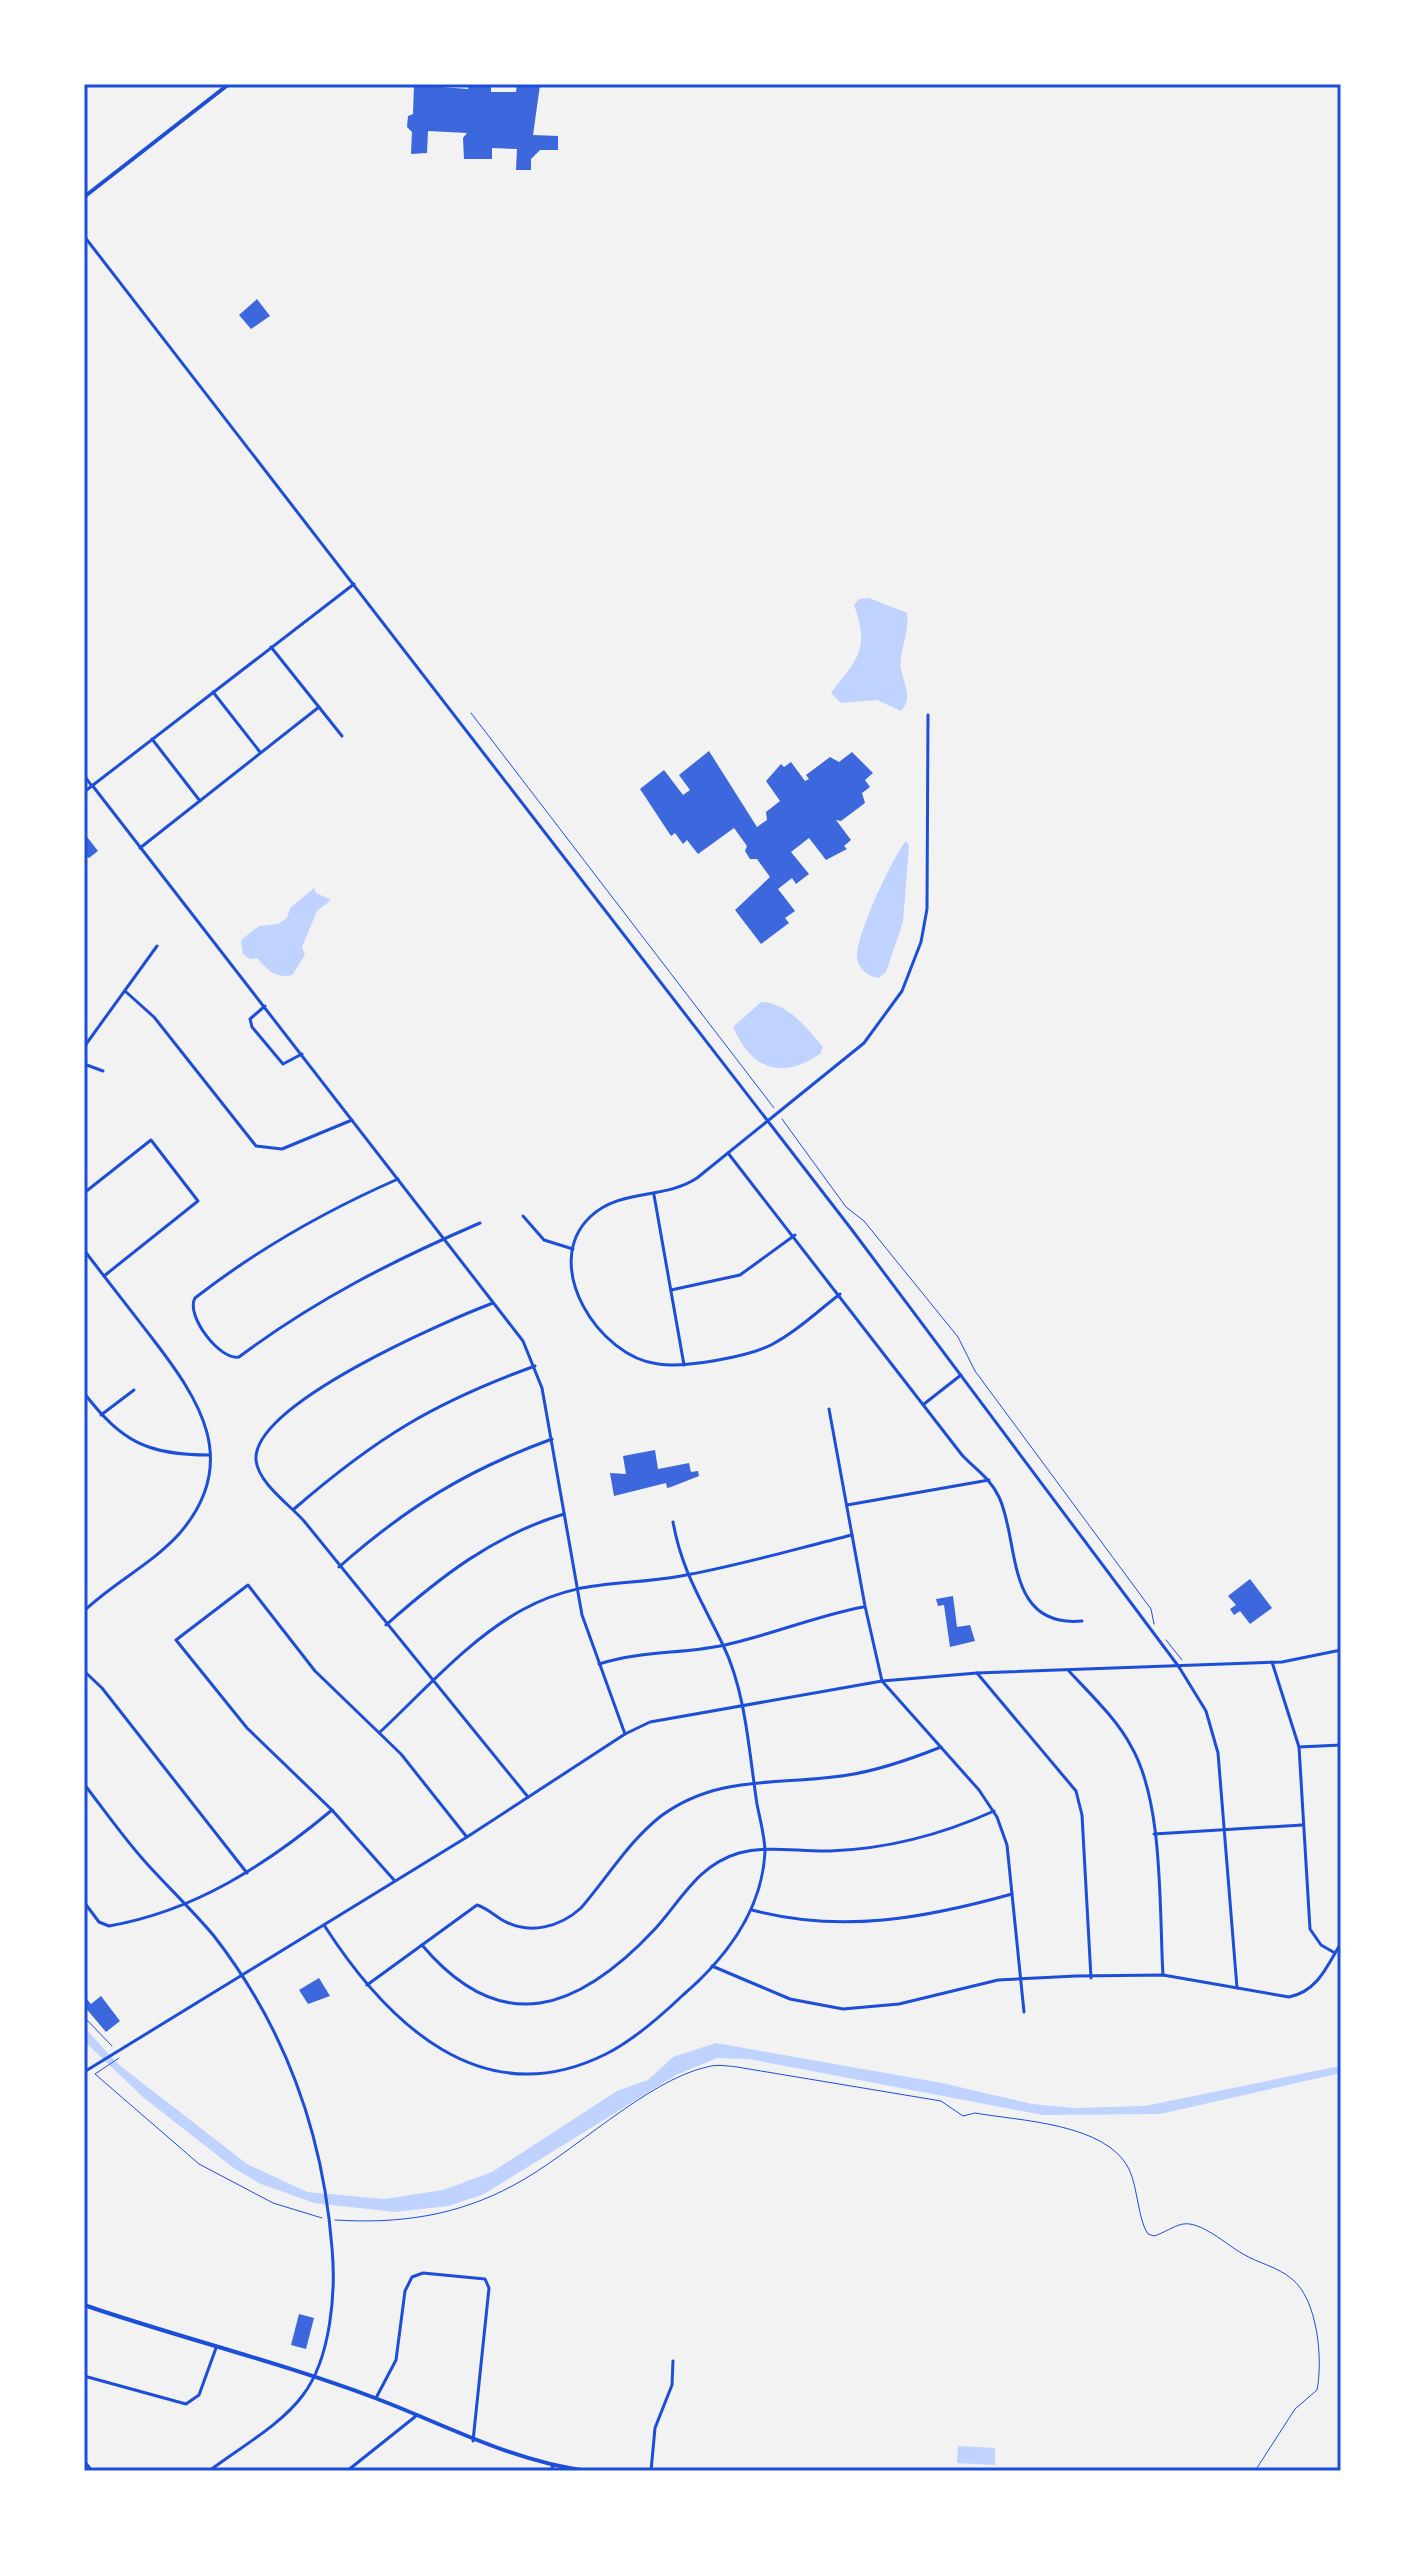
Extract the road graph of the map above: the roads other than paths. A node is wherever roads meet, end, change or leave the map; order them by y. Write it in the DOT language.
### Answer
graph roads {
  1 [pos="229,84"];
  2 [pos="84,197"];
  3 [pos="84,236"];
  4 [pos="354,584"];
  5 [pos="271,647"];
  6 [pos="213,692"];
  7 [pos="319,707"];
  8 [pos="928,715"];
  9 [pos="342,736"];
  10 [pos="152,739"];
  11 [pos="261,753"];
  12 [pos="84,775"];
  13 [pos="92,785"];
  14 [pos="84,792"];
  15 [pos="200,801"];
  16 [pos="140,848"];
  17 [pos="157,946"];
  18 [pos="125,991"];
  19 [pos="265,1006"];
  20 [pos="84,1047"];
  21 [pos="302,1054"];
  22 [pos="84,1064"];
  23 [pos="103,1071"];
  24 [pos="352,1120"];
  25 [pos="768,1120"];
  26 [pos="728,1153"];
  27 [pos="398,1179"];
  28 [pos="84,1193"];
  29 [pos="654,1194"];
  30 [pos="523,1216"];
  31 [pos="480,1223"];
  32 [pos="795,1235"];
  33 [pos="444,1239"];
  34 [pos="573,1249"];
  35 [pos="84,1250"];
  36 [pos="104,1276"];
  37 [pos="671,1290"];
  38 [pos="840,1294"];
  39 [pos="493,1303"];
  40 [pos="684,1365"];
  41 [pos="535,1366"];
  42 [pos="961,1375"];
  43 [pos="134,1390"];
  44 [pos="84,1393"];
  45 [pos="924,1404"];
  46 [pos="829,1409"];
  47 [pos="101,1415"];
  48 [pos="552,1439"];
  49 [pos="210,1455"];
  50 [pos="990,1480"];
  51 [pos="847,1505"];
  52 [pos="294,1509"];
  53 [pos="564,1514"];
  54 [pos="673,1522"];
  55 [pos="852,1535"];
  56 [pos="339,1567"];
  57 [pos="686,1575"];
  58 [pos="577,1586"];
  59 [pos="865,1606"];
  60 [pos="84,1611"];
  61 [pos="1082,1621"];
  62 [pos="386,1625"];
  63 [pos="724,1645"];
  64 [pos="1341,1650"];
  65 [pos="1272,1662"];
  66 [pos="599,1664"];
  67 [pos="1179,1667"];
  68 [pos="1068,1670"];
  69 [pos="84,1671"];
  70 [pos="977,1673"];
  71 [pos="435,1680"];
  72 [pos="882,1681"];
  73 [pos="740,1706"];
  74 [pos="380,1732"];
  75 [pos="625,1734"];
  76 [pos="1341,1745"];
  77 [pos="941,1747"];
  78 [pos="1299,1747"];
  79 [pos="754,1781"];
  80 [pos="84,1784"];
  81 [pos="528,1797"];
  82 [pos="332,1810"];
  83 [pos="994,1811"];
  84 [pos="1303,1825"];
  85 [pos="1224,1831"];
  86 [pos="1154,1834"];
  87 [pos="467,1837"];
  88 [pos="765,1848"];
  89 [pos="247,1874"];
  90 [pos="394,1880"];
  91 [pos="1012,1894"];
  92 [pos="84,1902"];
  93 [pos="187,1904"];
  94 [pos="752,1910"];
  95 [pos="324,1925"];
  96 [pos="1341,1943"];
  97 [pos="422,1945"];
  98 [pos="1335,1953"];
  99 [pos="712,1966"];
  100 [pos="242,1975"];
  101 [pos="1163,1975"];
  102 [pos="1018,1978"];
  103 [pos="1091,1978"];
  104 [pos="367,1985"];
  105 [pos="1237,1988"];
  106 [pos="1024,2012"];
  107 [pos="84,2072"];
  108 [pos="85,2306"];
  109 [pos="84,2315"];
  110 [pos="216,2348"];
  111 [pos="673,2361"];
  112 [pos="84,2376"];
  113 [pos="314,2377"];
  114 [pos="376,2398"];
  115 [pos="417,2416"];
  116 [pos="473,2441"];
  117 [pos="84,2461"];
  118 [pos="551,2469"];
  119 [pos="92,2471"];
  120 [pos="209,2471"];
  121 [pos="347,2471"];
  122 [pos="588,2471"];
  123 [pos="651,2471"];
  1 -- 2 [label="main road"];
  3 -- 4 [label="street"];
  4 -- 5 [label="street"];
  4 -- 25 [label="street"];
  5 -- 6 [label="street"];
  5 -- 7 [label="street"];
  6 -- 10 [label="street"];
  6 -- 11 [label="street"];
  7 -- 9 [label="street"];
  7 -- 11 [label="street"];
  8 -- 25 [label="street"];
  10 -- 13 [label="street"];
  10 -- 15 [label="street"];
  11 -- 15 [label="street"];
  12 -- 13 [label="street"];
  13 -- 14 [label="street"];
  13 -- 16 [label="street"];
  15 -- 16 [label="street"];
  16 -- 19 [label="street"];
  17 -- 18 [label="street"];
  18 -- 20 [label="street"];
  18 -- 24 [label="street"];
  19 -- 21 [label="street"];
  19 -- 21 [label="street"];
  21 -- 24 [label="street"];
  22 -- 23 [label="street"];
  24 -- 27 [label="street"];
  25 -- 26 [label="street"];
  25 -- 42 [label="street"];
  26 -- 29 [label="street"];
  26 -- 32 [label="street"];
  27 -- 33 [label="street"];
  27 -- 33 [label="street"];
  28 -- 36 [label="street"];
  29 -- 34 [label="street"];
  29 -- 37 [label="street"];
  30 -- 34 [label="street"];
  31 -- 33 [label="street"];
  32 -- 37 [label="street"];
  32 -- 38 [label="street"];
  33 -- 39 [label="street"];
  34 -- 40 [label="street"];
  35 -- 36 [label="street"];
  36 -- 49 [label="street"];
  37 -- 40 [label="street"];
  38 -- 40 [label="street"];
  38 -- 45 [label="street"];
  39 -- 41 [label="street"];
  39 -- 52 [label="street"];
  41 -- 48 [label="street"];
  41 -- 52 [label="street"];
  42 -- 45 [label="street"];
  42 -- 67 [label="street"];
  43 -- 47 [label="street"];
  44 -- 47 [label="street"];
  45 -- 50 [label="street"];
  46 -- 51 [label="street"];
  47 -- 49 [label="street"];
  48 -- 53 [label="street"];
  48 -- 56 [label="street"];
  49 -- 60 [label="street"];
  50 -- 51 [label="street"];
  50 -- 61 [label="street"];
  51 -- 55 [label="street"];
  52 -- 56 [label="street"];
  53 -- 58 [label="street"];
  53 -- 62 [label="street"];
  54 -- 57 [label="street"];
  55 -- 57 [label="street"];
  55 -- 59 [label="street"];
  56 -- 62 [label="street"];
  57 -- 58 [label="street"];
  57 -- 63 [label="street"];
  58 -- 66 [label="street"];
  58 -- 71 [label="street"];
  59 -- 63 [label="street"];
  59 -- 72 [label="street"];
  62 -- 71 [label="street"];
  63 -- 66 [label="street"];
  63 -- 73 [label="street"];
  64 -- 65 [label="street"];
  65 -- 67 [label="street"];
  65 -- 78 [label="street"];
  66 -- 75 [label="street"];
  67 -- 68 [label="street"];
  67 -- 85 [label="street"];
  68 -- 70 [label="street"];
  68 -- 86 [label="street"];
  69 -- 89 [label="street"];
  70 -- 72 [label="street"];
  70 -- 103 [label="street"];
  71 -- 74 [label="street"];
  71 -- 81 [label="street"];
  72 -- 73 [label="street"];
  72 -- 77 [label="street"];
  73 -- 75 [label="street"];
  73 -- 79 [label="street"];
  74 -- 82 [label="street"];
  74 -- 87 [label="street"];
  75 -- 81 [label="street"];
  76 -- 78 [label="street"];
  77 -- 79 [label="street"];
  77 -- 83 [label="street"];
  78 -- 84 [label="street"];
  79 -- 88 [label="street"];
  79 -- 97 [label="street"];
  80 -- 93 [label="street"];
  81 -- 87 [label="street"];
  82 -- 89 [label="street"];
  82 -- 90 [label="street"];
  83 -- 88 [label="street"];
  83 -- 91 [label="street"];
  84 -- 85 [label="street"];
  84 -- 98 [label="street"];
  85 -- 86 [label="street"];
  85 -- 105 [label="street"];
  86 -- 101 [label="street"];
  87 -- 90 [label="street"];
  88 -- 94 [label="street"];
  88 -- 97 [label="street"];
  89 -- 93 [label="street"];
  90 -- 95 [label="street"];
  91 -- 94 [label="street"];
  91 -- 102 [label="street"];
  92 -- 93 [label="street"];
  93 -- 100 [label="street"];
  94 -- 99 [label="street"];
  95 -- 100 [label="street"];
  95 -- 104 [label="street"];
  96 -- 98 [label="street"];
  97 -- 104 [label="street"];
  98 -- 105 [label="street"];
  99 -- 102 [label="street"];
  99 -- 104 [label="street"];
  100 -- 107 [label="street"];
  100 -- 113 [label="street"];
  101 -- 103 [label="street"];
  101 -- 105 [label="street"];
  102 -- 103 [label="street"];
  102 -- 106 [label="street"];
  108 -- 109 [label="street"];
  108 -- 110 [label="main road"];
  110 -- 112 [label="street"];
  110 -- 113 [label="main road"];
  111 -- 123 [label="street"];
  113 -- 114 [label="main road"];
  113 -- 120 [label="street"];
  114 -- 115 [label="main road"];
  114 -- 116 [label="street"];
  115 -- 116 [label="main road"];
  115 -- 121 [label="street"];
  116 -- 118 [label="main road"];
  117 -- 119 [label="street"];
  118 -- 122 [label="main road"];
}
